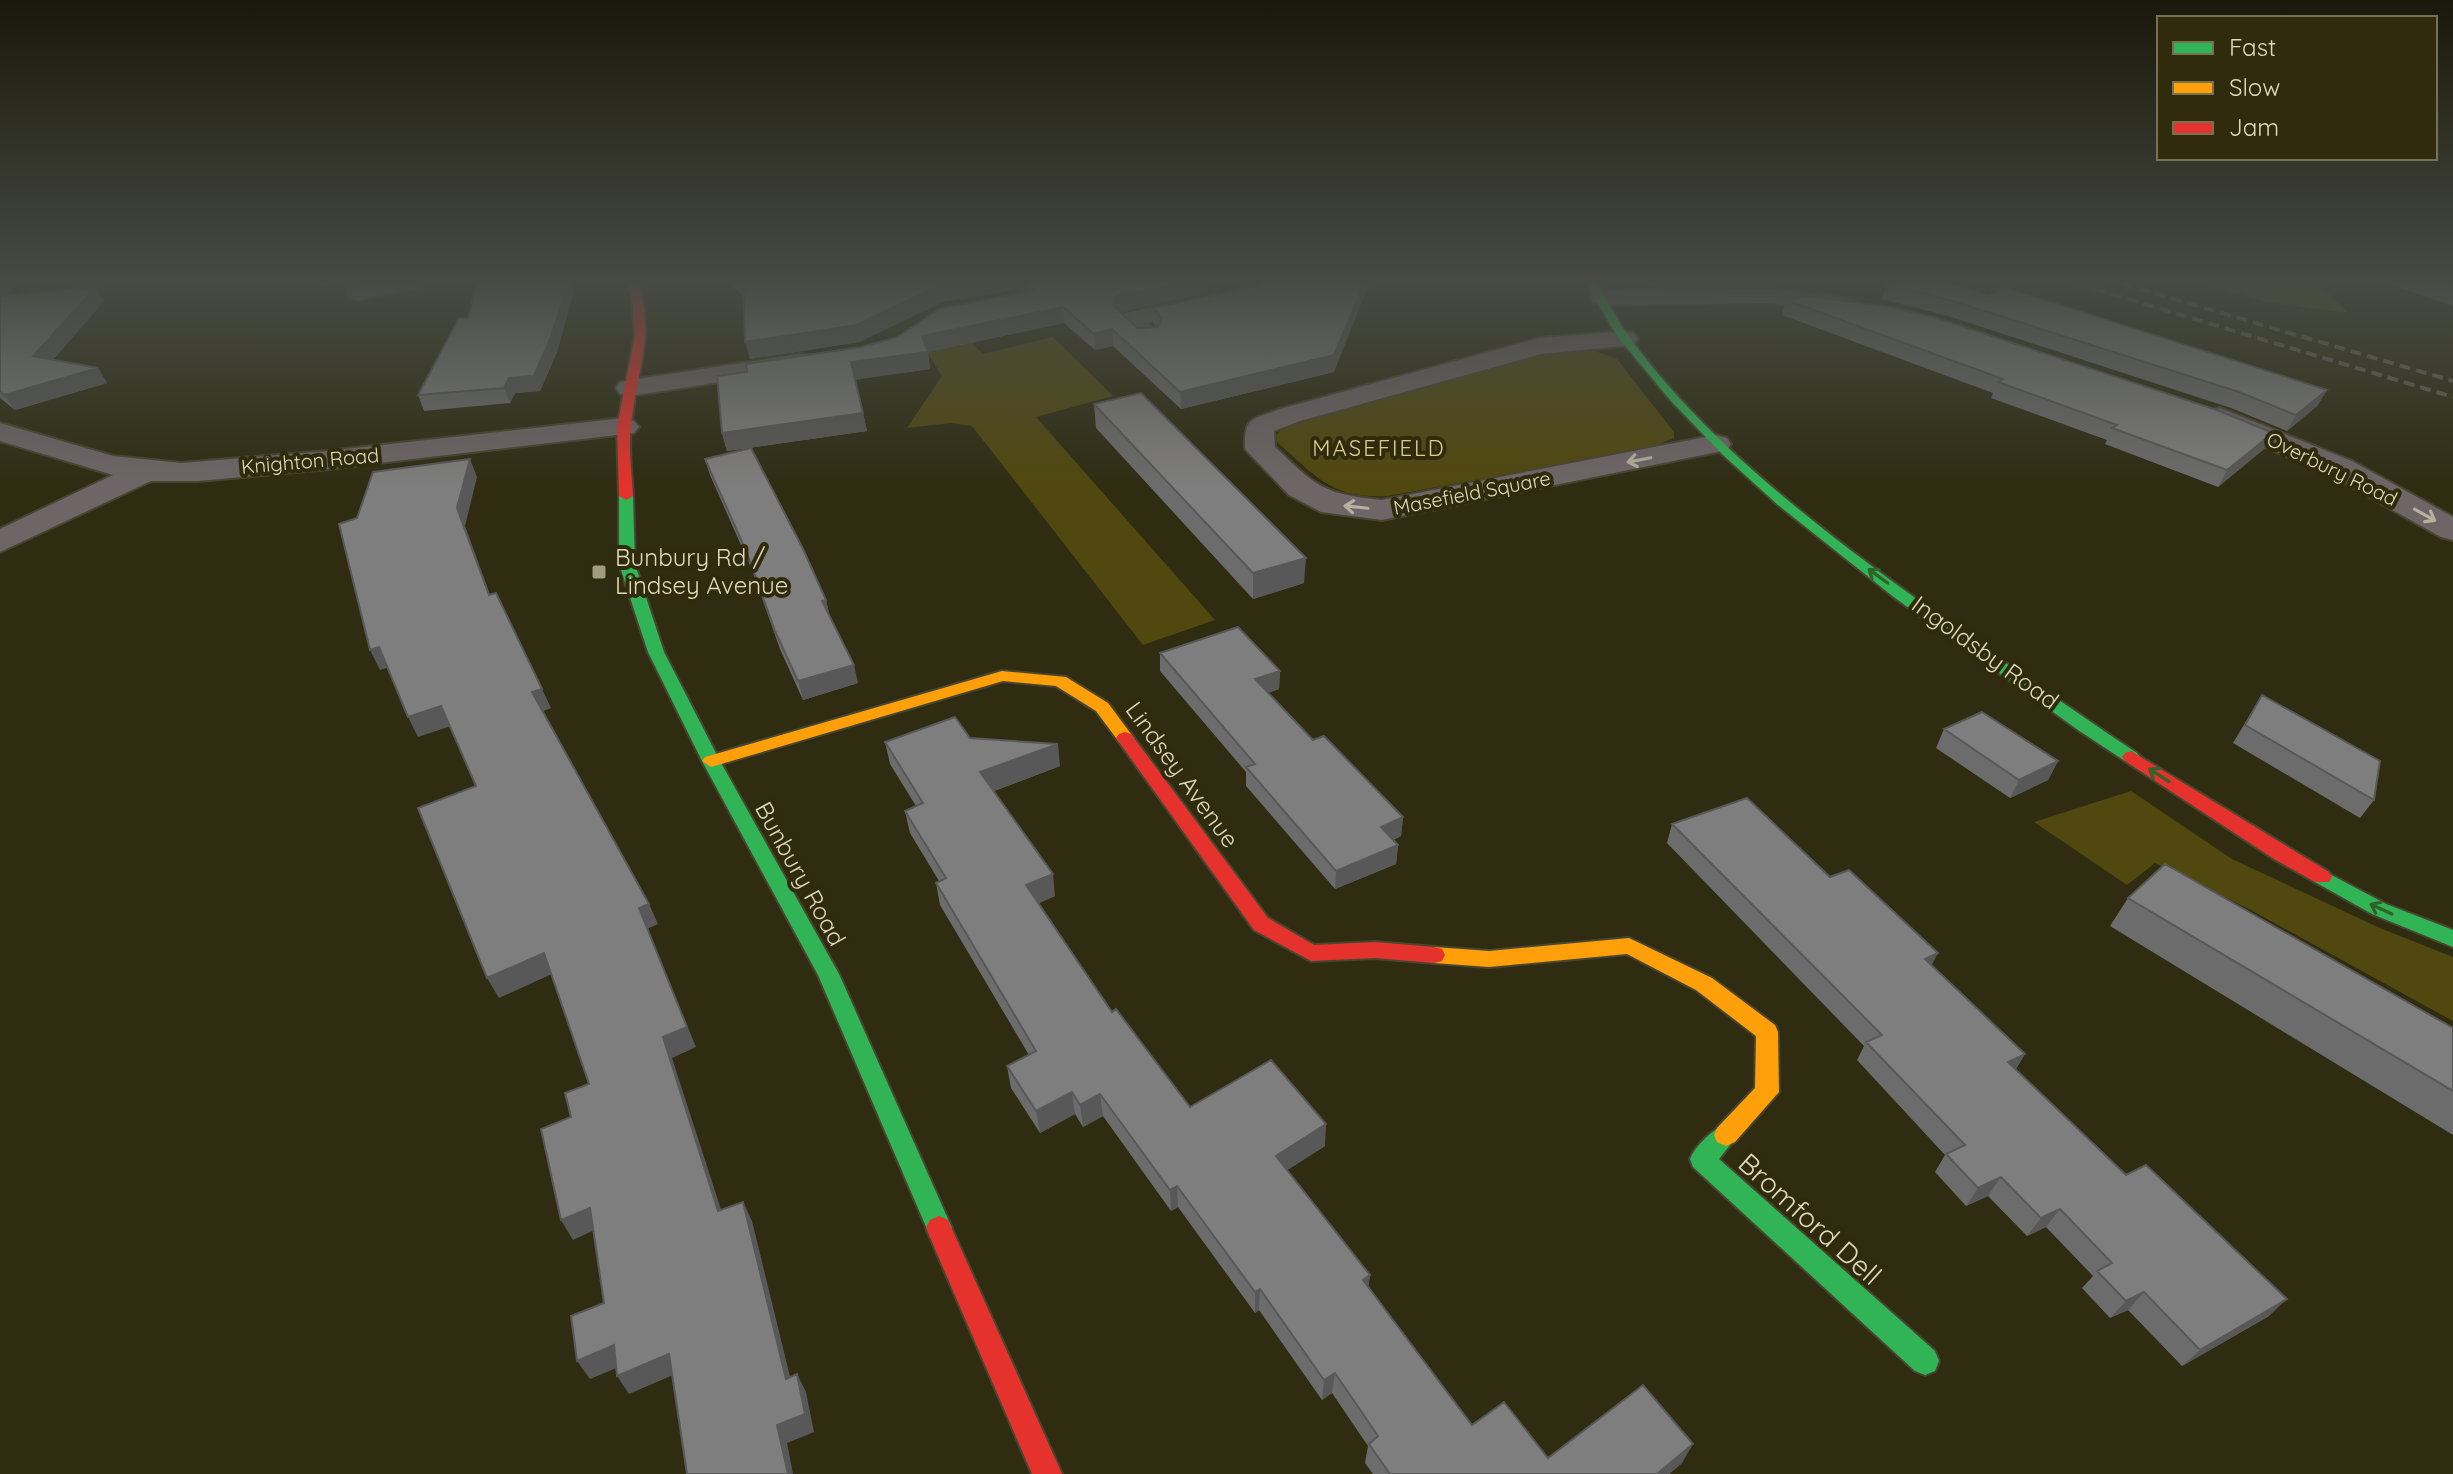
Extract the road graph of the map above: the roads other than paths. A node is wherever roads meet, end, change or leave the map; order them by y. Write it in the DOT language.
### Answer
graph roads {
  1 [pos="641,348"];
  2 [pos="1534,348"];
  3 [pos="1633,348"];
  4 [pos="833,357"];
  5 [pos="630,388"];
  6 [pos="2192,408"];
  7 [pos="624,427"];
  8 [pos="0,432"];
  9 [pos="1716,444"];
  10 [pos="146,471"];
  11 [pos="2453,530"];
  12 [pos="0,542"];
  13 [pos="711,761"];
  14 [pos="2453,939"];
  15 [pos="1311,953"];
  16 [pos="1925,1361"];
  17 [pos="1047,1474"];
  1 -- 5 [label="street, Bunbury Road"];
  9 -- 2 [label="street, Masefield Square, one-way"];
  3 -- 9 [label="street, Ingoldsby Road"];
  4 -- 5 [label="street"];
  5 -- 7 [label="street, Bunbury Road"];
  6 -- 11 [label="street, Overbury Road, one-way"];
  7 -- 10 [label="street, Knighton Road"];
  7 -- 13 [label="street, Bunbury Road"];
  8 -- 10 [label="street, Knighton Road"];
  14 -- 9 [label="street, Ingoldsby Road, one-way"];
  10 -- 12 [label="street"];
  13 -- 15 [label="street, Lindsey Avenue"];
  13 -- 17 [label="street, Bunbury Road"];
  15 -- 16 [label="street, Bromford Dell"];
}
